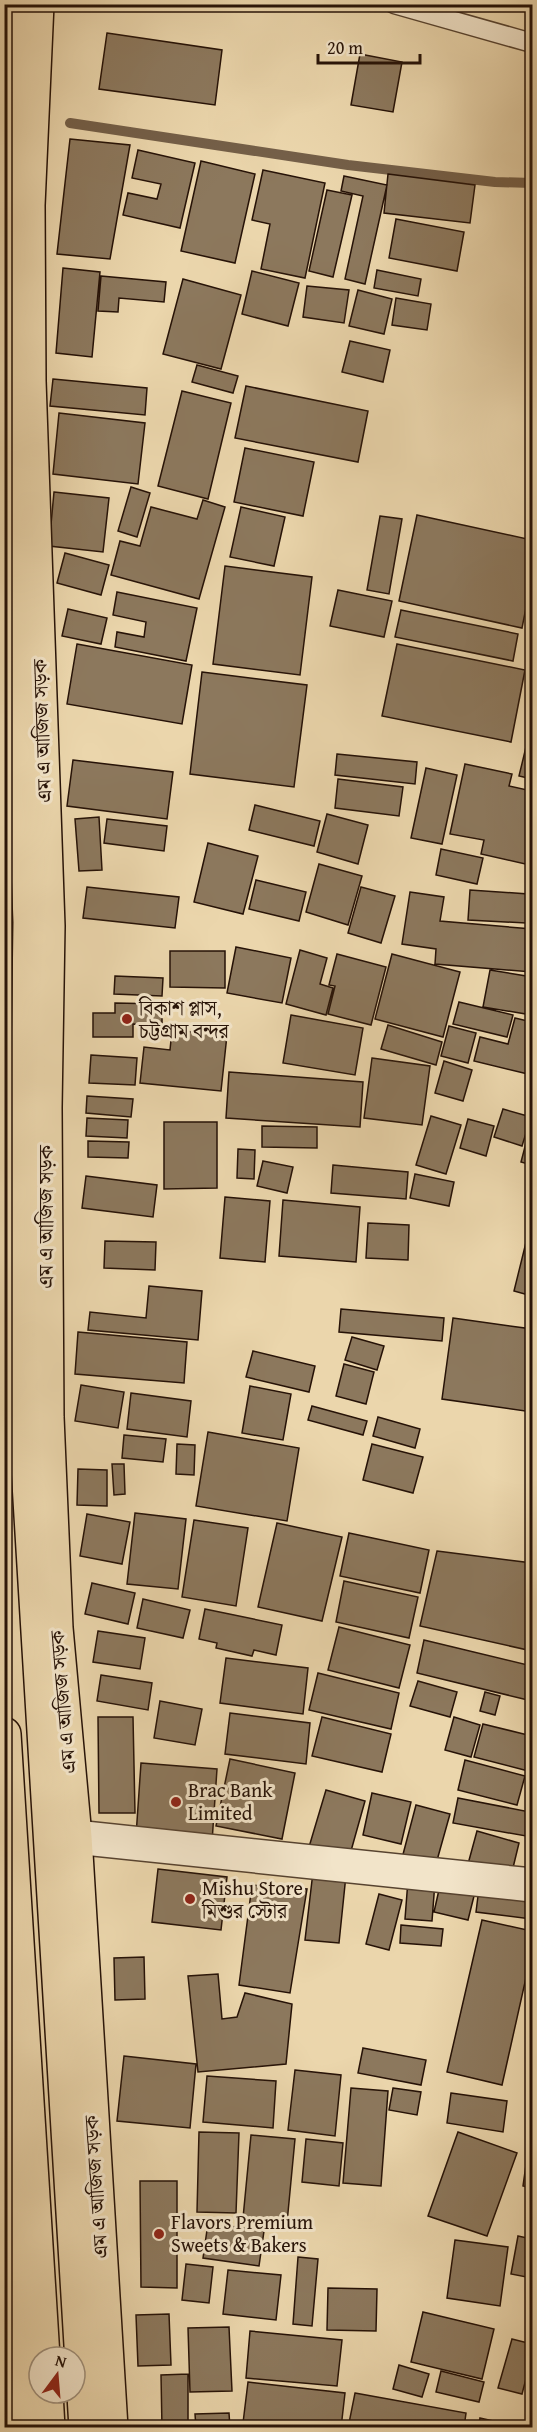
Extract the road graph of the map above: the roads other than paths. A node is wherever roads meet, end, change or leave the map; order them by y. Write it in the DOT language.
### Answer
graph roads {
  1 [pos="15,4"];
  2 [pos="37,4"];
  3 [pos="394,4"];
  4 [pos="532,43"];
  5 [pos="4,1734"];
  6 [pos="75,1837"];
  7 [pos="532,1885"];
  8 [pos="4,2037"];
  9 [pos="25,2364"];
  10 [pos="47,2405"];
  11 [pos="29,2427"];
  12 [pos="48,2427"];
  13 [pos="86,2427"];
  14 [pos="111,2427"];
  1 -- 13 [label="main road"];
  2 -- 6 [label="main road, এম এ আজিজ সড়ক"];
  3 -- 4 [label="lane"];
  5 -- 9 [label="main road"];
  6 -- 7 [label="street"];
  6 -- 14 [label="main road, এম এ আজিজ সড়ক"];
  8 -- 9 [label="main road"];
  9 -- 11 [label="main road"];
  10 -- 12 [label="main road"];
}
